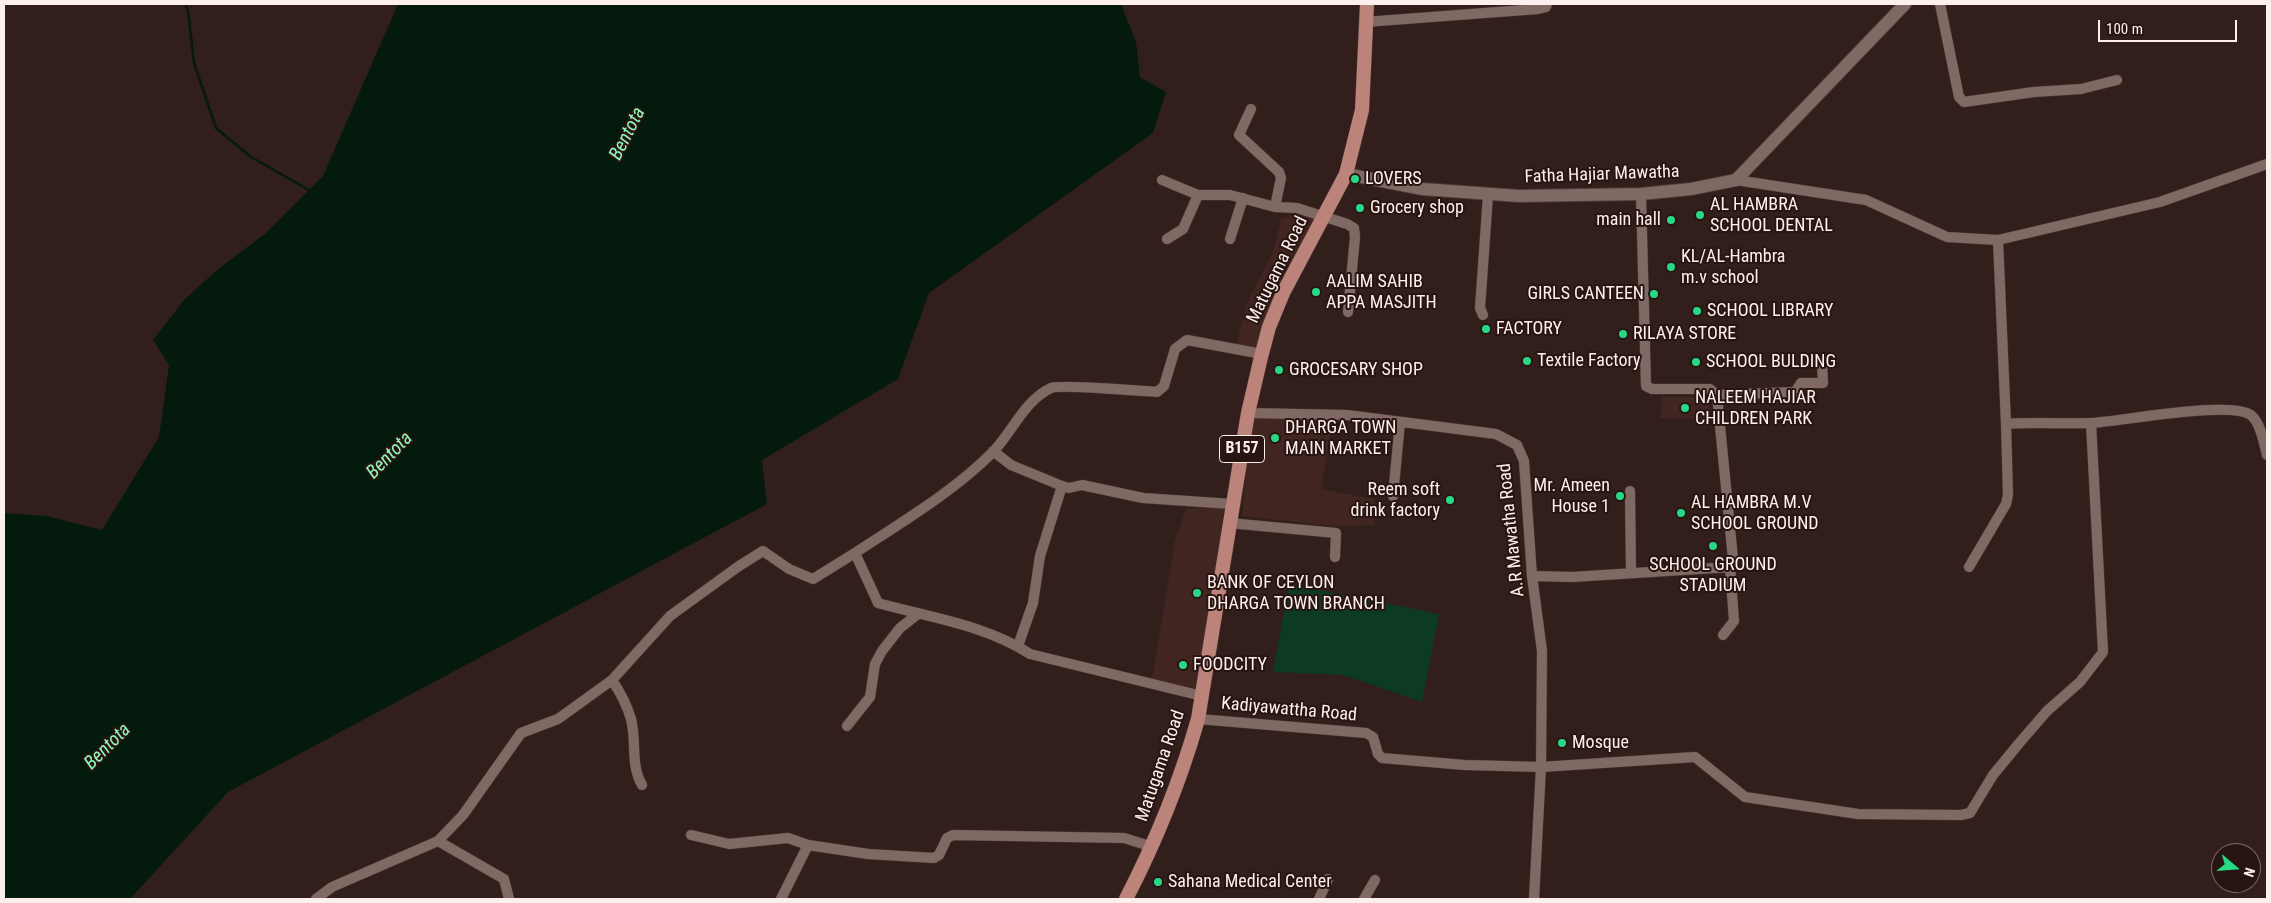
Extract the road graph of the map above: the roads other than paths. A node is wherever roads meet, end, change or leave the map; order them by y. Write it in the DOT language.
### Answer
graph roads {
  1 [pos="1367,4"];
  2 [pos="1547,4"];
  3 [pos="1905,4"];
  4 [pos="1940,4"];
  5 [pos="1365,22"];
  6 [pos="2117,80"];
  7 [pos="1251,109"];
  8 [pos="2267,164"];
  9 [pos="1346,174"];
  10 [pos="1162,180"];
  11 [pos="1736,180"];
  12 [pos="1198,194"];
  13 [pos="1641,194"];
  14 [pos="1488,195"];
  15 [pos="1243,198"];
  16 [pos="1275,207"];
  17 [pos="1324,216"];
  18 [pos="1166,239"];
  19 [pos="1230,239"];
  20 [pos="1998,240"];
  21 [pos="1348,312"];
  22 [pos="1483,315"];
  23 [pos="1262,354"];
  24 [pos="1822,364"];
  25 [pos="1717,395"];
  26 [pos="1248,413"];
  27 [pos="1400,422"];
  28 [pos="2091,423"];
  29 [pos="2006,424"];
  30 [pos="993,451"];
  31 [pos="2267,455"];
  32 [pos="1062,486"];
  33 [pos="1630,490"];
  34 [pos="1393,496"];
  35 [pos="1232,504"];
  36 [pos="1229,524"];
  37 [pos="855,552"];
  38 [pos="1336,556"];
  39 [pos="1730,567"];
  40 [pos="1969,567"];
  41 [pos="1631,573"];
  42 [pos="1532,576"];
  43 [pos="918,614"];
  44 [pos="1723,635"];
  45 [pos="1018,646"];
  46 [pos="612,680"];
  47 [pos="1202,696"];
  48 [pos="1198,719"];
  49 [pos="847,726"];
  50 [pos="1541,766"];
  51 [pos="642,784"];
  52 [pos="691,835"];
  53 [pos="438,841"];
  54 [pos="808,845"];
  55 [pos="1153,847"];
  56 [pos="1328,879"];
  57 [pos="1375,880"];
  58 [pos="316,899"];
  59 [pos="509,899"];
  60 [pos="781,899"];
  61 [pos="1126,899"];
  62 [pos="1319,899"];
  63 [pos="1364,899"];
  64 [pos="1534,899"];
  1 -- 5 [label="main road, Matugama Road / B157"];
  2 -- 5 [label="street"];
  3 -- 11 [label="street"];
  4 -- 6 [label="street"];
  5 -- 9 [label="main road, Matugama Road / B157"];
  7 -- 16 [label="street"];
  8 -- 20 [label="street"];
  9 -- 14 [label="street, Fatha Hajiar Mawatha"];
  9 -- 17 [label="main road, Matugama Road / B157"];
  10 -- 12 [label="street"];
  11 -- 13 [label="street, Fatha Hajiar Mawatha"];
  11 -- 20 [label="street"];
  12 -- 15 [label="street"];
  12 -- 18 [label="street"];
  13 -- 14 [label="street, Fatha Hajiar Mawatha"];
  13 -- 25 [label="street"];
  14 -- 22 [label="street"];
  15 -- 16 [label="street"];
  15 -- 19 [label="street"];
  16 -- 17 [label="street"];
  17 -- 21 [label="street"];
  17 -- 23 [label="main road, Matugama Road / B157"];
  20 -- 29 [label="street"];
  23 -- 26 [label="main road, Matugama Road / B157"];
  23 -- 30 [label="street"];
  24 -- 25 [label="street"];
  25 -- 39 [label="street"];
  26 -- 27 [label="street, A.R Mawatha Road"];
  26 -- 35 [label="main road, Matugama Road / B157"];
  27 -- 34 [label="street"];
  27 -- 42 [label="street, A.R Mawatha Road"];
  28 -- 29 [label="street"];
  28 -- 31 [label="street"];
  28 -- 50 [label="street"];
  29 -- 40 [label="street"];
  30 -- 32 [label="street"];
  30 -- 37 [label="street"];
  32 -- 35 [label="street"];
  32 -- 45 [label="street"];
  33 -- 41 [label="street"];
  35 -- 36 [label="main road, Matugama Road / B157"];
  36 -- 38 [label="street"];
  36 -- 47 [label="main road, Matugama Road / B157"];
  37 -- 43 [label="street"];
  37 -- 46 [label="street"];
  39 -- 41 [label="street"];
  39 -- 44 [label="street"];
  41 -- 42 [label="street"];
  42 -- 50 [label="street, A.R Mawatha Road"];
  43 -- 45 [label="street"];
  43 -- 49 [label="street"];
  45 -- 47 [label="street"];
  46 -- 51 [label="street"];
  46 -- 53 [label="street"];
  47 -- 48 [label="main road, Matugama Road / B157"];
  48 -- 50 [label="street, Kadiyawattha Road"];
  48 -- 55 [label="main road, Matugama Road / B157"];
  50 -- 64 [label="street, A.R Mawatha Road"];
  52 -- 54 [label="street"];
  53 -- 58 [label="street"];
  53 -- 59 [label="street"];
  54 -- 55 [label="street"];
  54 -- 60 [label="street"];
  55 -- 61 [label="main road, Matugama Road / B157"];
  56 -- 62 [label="street"];
  57 -- 63 [label="street"];
}
